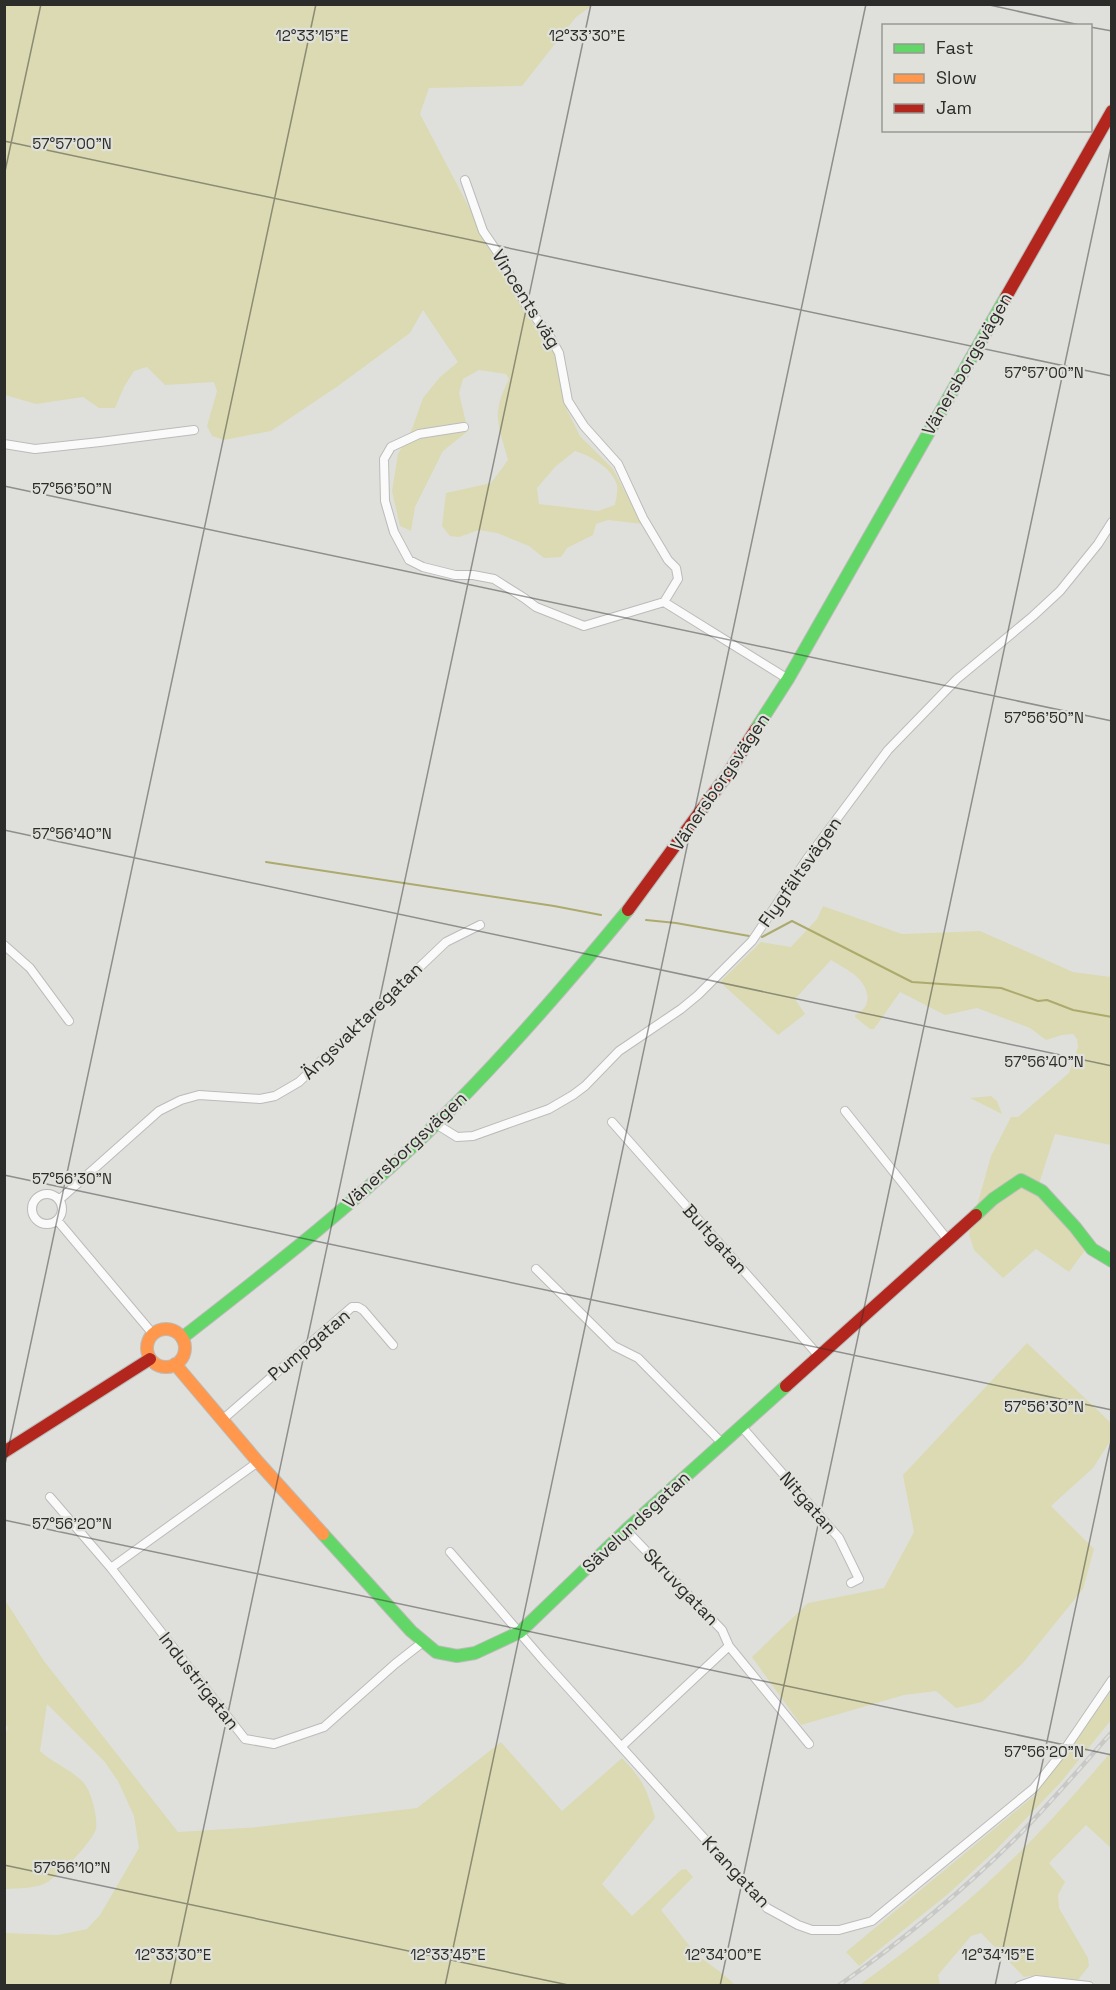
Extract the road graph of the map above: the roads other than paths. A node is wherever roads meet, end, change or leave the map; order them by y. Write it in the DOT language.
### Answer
graph roads {
  1 [pos="1112,111"];
  2 [pos="465,180"];
  3 [pos="464,427"];
  4 [pos="194,430"];
  5 [pos="4,444"];
  6 [pos="1112,522"];
  7 [pos="664,602"];
  8 [pos="788,679"];
  9 [pos="480,926"];
  10 [pos="4,945"];
  11 [pos="69,1022"];
  12 [pos="845,1111"];
  13 [pos="612,1122"];
  14 [pos="436,1124"];
  15 [pos="59,1200"];
  16 [pos="57,1220"];
  17 [pos="948,1240"];
  18 [pos="1112,1261"];
  19 [pos="536,1269"];
  20 [pos="153,1334"];
  21 [pos="182,1338"];
  22 [pos="393,1345"];
  23 [pos="819,1356"];
  24 [pos="150,1359"];
  25 [pos="175,1365"];
  26 [pos="222,1420"];
  27 [pos="741,1426"];
  28 [pos="722,1443"];
  29 [pos="4,1452"];
  30 [pos="258,1462"];
  31 [pos="50,1497"];
  32 [pos="626,1530"];
  33 [pos="450,1552"];
  34 [pos="111,1568"];
  35 [pos="851,1583"];
  36 [pos="520,1632"];
  37 [pos="423,1642"];
  38 [pos="729,1646"];
  39 [pos="1112,1680"];
  40 [pos="809,1744"];
  41 [pos="622,1746"];
  42 [pos="1019,1986"];
  43 [pos="1089,1986"];
  1 -- 8 [label="main road, Vänersborgsvägen"];
  2 -- 7 [label="street, Vincents väg"];
  3 -- 7 [label="street"];
  4 -- 5 [label="street"];
  6 -- 14 [label="street, Flygfältsvägen"];
  7 -- 8 [label="street"];
  8 -- 14 [label="main road, Vänersborgsvägen"];
  9 -- 15 [label="street, Ängsvaktaregatan"];
  10 -- 11 [label="street"];
  12 -- 17 [label="street"];
  13 -- 23 [label="street, Bultgatan"];
  14 -- 21 [label="main road, Vänersborgsvägen"];
  15 -- 16 [label="street"];
  15 -- 16 [label="street"];
  16 -- 20 [label="street"];
  17 -- 18 [label="main road, Sävelundsgatan"];
  17 -- 23 [label="main road, Sävelundsgatan"];
  19 -- 28 [label="street"];
  20 -- 21 [label="main road"];
  20 -- 24 [label="main road"];
  21 -- 25 [label="main road"];
  22 -- 26 [label="street, Pumpgatan"];
  23 -- 27 [label="main road, Sävelundsgatan"];
  24 -- 25 [label="main road"];
  24 -- 29 [label="main road"];
  25 -- 26 [label="main road, Sävelundsgatan"];
  26 -- 30 [label="main road, Sävelundsgatan"];
  27 -- 28 [label="main road, Sävelundsgatan"];
  27 -- 35 [label="street, Nitgatan"];
  28 -- 32 [label="main road, Sävelundsgatan"];
  30 -- 34 [label="street"];
  30 -- 37 [label="main road, Sävelundsgatan"];
  31 -- 34 [label="street, Industrigatan"];
  32 -- 36 [label="main road, Sävelundsgatan"];
  32 -- 38 [label="street, Skruvgatan"];
  33 -- 36 [label="street, Krangatan"];
  34 -- 37 [label="street, Industrigatan"];
  36 -- 37 [label="main road, Sävelundsgatan"];
  36 -- 41 [label="street, Krangatan"];
  38 -- 40 [label="street"];
  38 -- 41 [label="street, Skruvgatan"];
  39 -- 41 [label="street, Krangatan"];
  42 -- 43 [label="street"];
}
